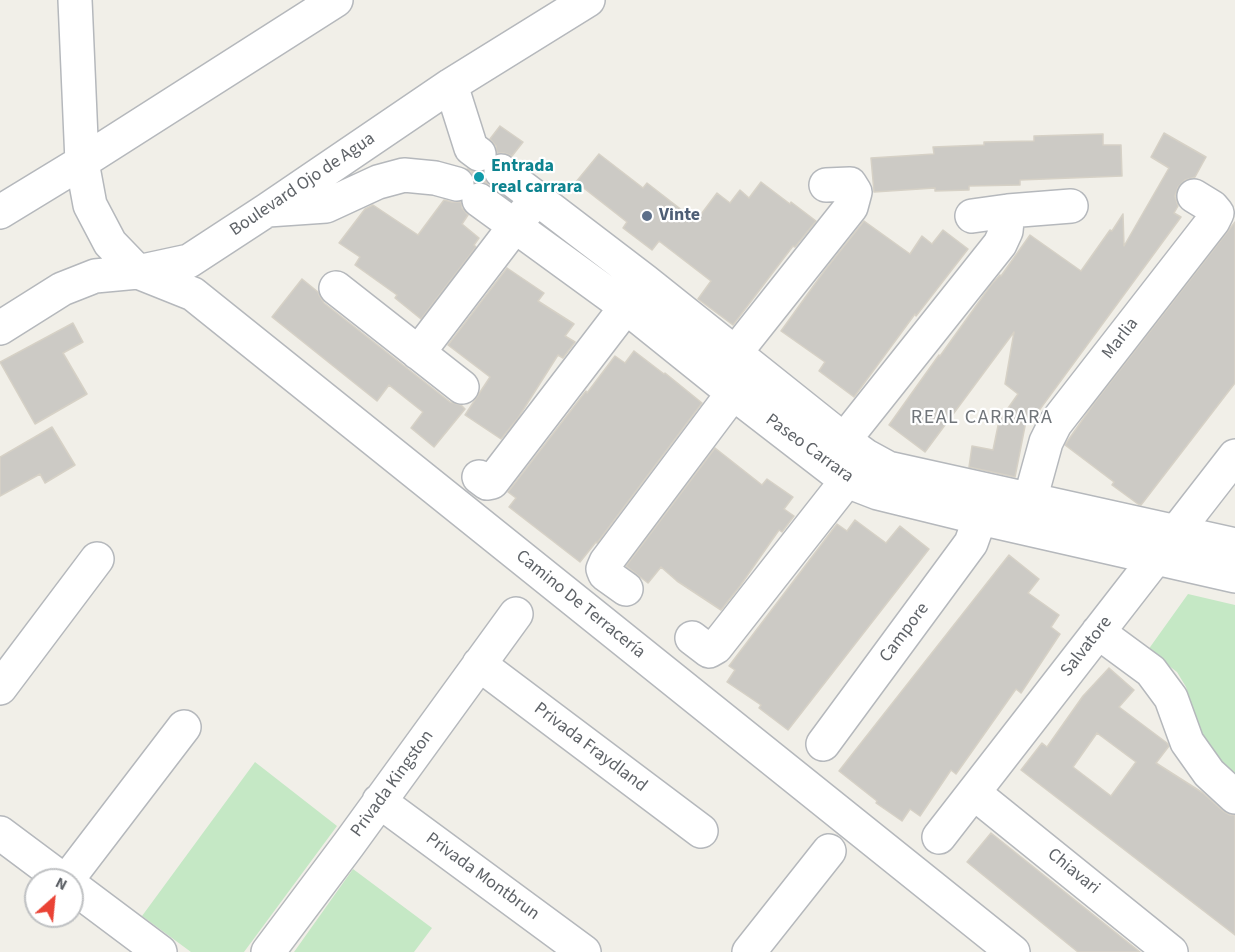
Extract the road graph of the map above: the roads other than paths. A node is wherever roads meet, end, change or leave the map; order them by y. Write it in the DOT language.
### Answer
graph roads {
  1 [pos="75,0"];
  2 [pos="336,0"];
  3 [pos="588,0"];
  4 [pos="451,85"];
  5 [pos="483,158"];
  6 [pos="82,162"];
  7 [pos="826,185"];
  8 [pos="457,187"];
  9 [pos="1194,196"];
  10 [pos="536,198"];
  11 [pos="1071,206"];
  12 [pos="267,210"];
  13 [pos="1008,211"];
  14 [pos="0,212"];
  15 [pos="972,216"];
  16 [pos="515,226"];
  17 [pos="138,272"];
  18 [pos="336,288"];
  19 [pos="626,307"];
  20 [pos="0,328"];
  21 [pos="418,353"];
  22 [pos="735,353"];
  23 [pos="462,387"];
  24 [pos="733,393"];
  25 [pos="1235,456"];
  26 [pos="852,459"];
  27 [pos="479,477"];
  28 [pos="1030,500"];
  29 [pos="980,519"];
  30 [pos="1177,532"];
  31 [pos="1235,545"];
  32 [pos="97,559"];
  33 [pos="1156,559"];
  34 [pos="1235,576"];
  35 [pos="626,589"];
  36 [pos="516,614"];
  37 [pos="1098,632"];
  38 [pos="692,638"];
  39 [pos="479,664"];
  40 [pos="0,688"];
  41 [pos="184,727"];
  42 [pos="823,744"];
  43 [pos="974,793"];
  44 [pos="1235,797"];
  45 [pos="379,801"];
  46 [pos="700,831"];
  47 [pos="0,833"];
  48 [pos="939,837"];
  49 [pos="829,852"];
  50 [pos="48,868"];
  51 [pos="74,868"];
  52 [pos="84,895"];
  53 [pos="160,952"];
  54 [pos="268,952"];
  55 [pos="584,952"];
  56 [pos="749,952"];
  57 [pos="1013,952"];
  58 [pos="1171,952"];
  1 -- 6 [label="street"];
  2 -- 6 [label="street"];
  3 -- 4 [label="street, Boulevard Ojo de Agua"];
  4 -- 5 [label="street"];
  4 -- 12 [label="street, Boulevard Ojo de Agua"];
  5 -- 8 [label="street"];
  5 -- 10 [label="street, Paseo Carrara"];
  6 -- 14 [label="street"];
  6 -- 17 [label="street"];
  7 -- 22 [label="street"];
  8 -- 12 [label="street"];
  8 -- 16 [label="street, Paseo Carrara"];
  9 -- 28 [label="street, Marlia"];
  10 -- 16 [label="street"];
  10 -- 22 [label="street, Paseo Carrara"];
  11 -- 13 [label="street"];
  12 -- 17 [label="street, Boulevard Ojo de Agua"];
  13 -- 15 [label="street"];
  13 -- 26 [label="street"];
  16 -- 19 [label="street, Paseo Carrara"];
  16 -- 21 [label="street"];
  17 -- 20 [label="street, Boulevard Ojo de Agua"];
  17 -- 57 [label="street, Camino De Terracería"];
  18 -- 21 [label="street"];
  19 -- 24 [label="street, Paseo Carrara"];
  19 -- 27 [label="street"];
  21 -- 23 [label="street"];
  22 -- 26 [label="street, Paseo Carrara"];
  24 -- 26 [label="street, Paseo Carrara"];
  24 -- 35 [label="street"];
  25 -- 30 [label="street, Salvatore"];
  26 -- 28 [label="street, Paseo Carrara"];
  26 -- 29 [label="street, Paseo Carrara"];
  26 -- 38 [label="street"];
  28 -- 30 [label="street, Paseo Carrara"];
  29 -- 33 [label="street, Paseo Carrara"];
  29 -- 42 [label="street, Campore"];
  30 -- 31 [label="street, Paseo Carrara"];
  30 -- 33 [label="street, Salvatore"];
  32 -- 40 [label="street"];
  33 -- 34 [label="street, Paseo Carrara"];
  33 -- 37 [label="street, Salvatore"];
  36 -- 39 [label="street, Privada Kingston"];
  37 -- 43 [label="street, Salvatore"];
  37 -- 44 [label="street"];
  39 -- 45 [label="street, Privada Kingston"];
  39 -- 46 [label="street, Privada Fraydland"];
  41 -- 51 [label="street"];
  43 -- 48 [label="street, Salvatore"];
  43 -- 58 [label="street, Chiavari"];
  45 -- 54 [label="street, Privada Kingston"];
  45 -- 55 [label="street, Privada Montbrun"];
  47 -- 50 [label="street"];
  49 -- 56 [label="street"];
  52 -- 53 [label="street"];
}
